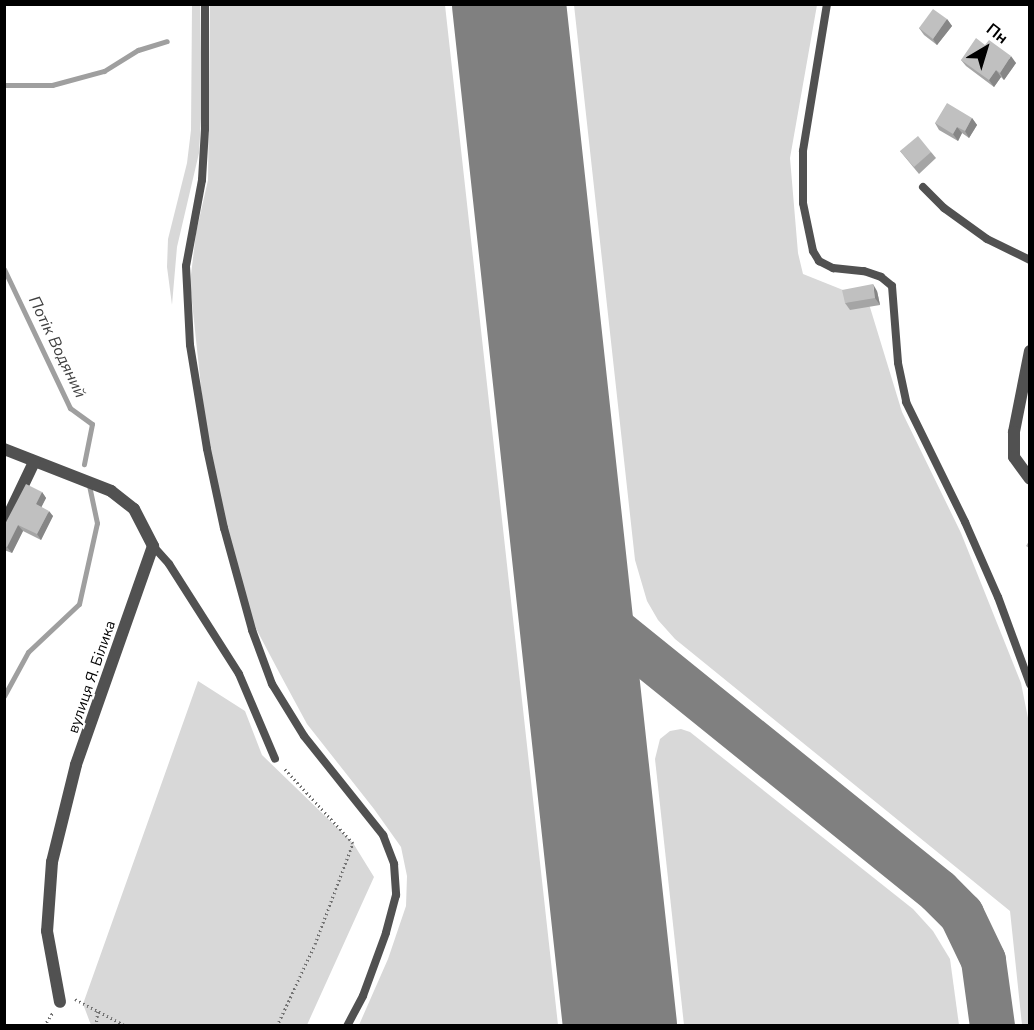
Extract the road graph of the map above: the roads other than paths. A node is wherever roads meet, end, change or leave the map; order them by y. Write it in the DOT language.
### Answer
graph roads {
  1 [pos="205,4"];
  2 [pos="827,4"];
  3 [pos="923,187"];
  4 [pos="1029,260"];
  5 [pos="1029,351"];
  6 [pos="4,449"];
  7 [pos="34,462"];
  8 [pos="1029,479"];
  9 [pos="4,525"];
  10 [pos="153,546"];
  11 [pos="1029,684"];
  12 [pos="275,759"];
  13 [pos="60,1002"];
  14 [pos="347,1026"];
  1 -- 14 [label="lane"];
  2 -- 11 [label="lane"];
  3 -- 4 [label="lane"];
  5 -- 8 [label="street"];
  6 -- 7 [label="street"];
  7 -- 9 [label="street"];
  7 -- 10 [label="street"];
  10 -- 12 [label="lane"];
  10 -- 13 [label="street, вулиця Я. Білика"];
}
